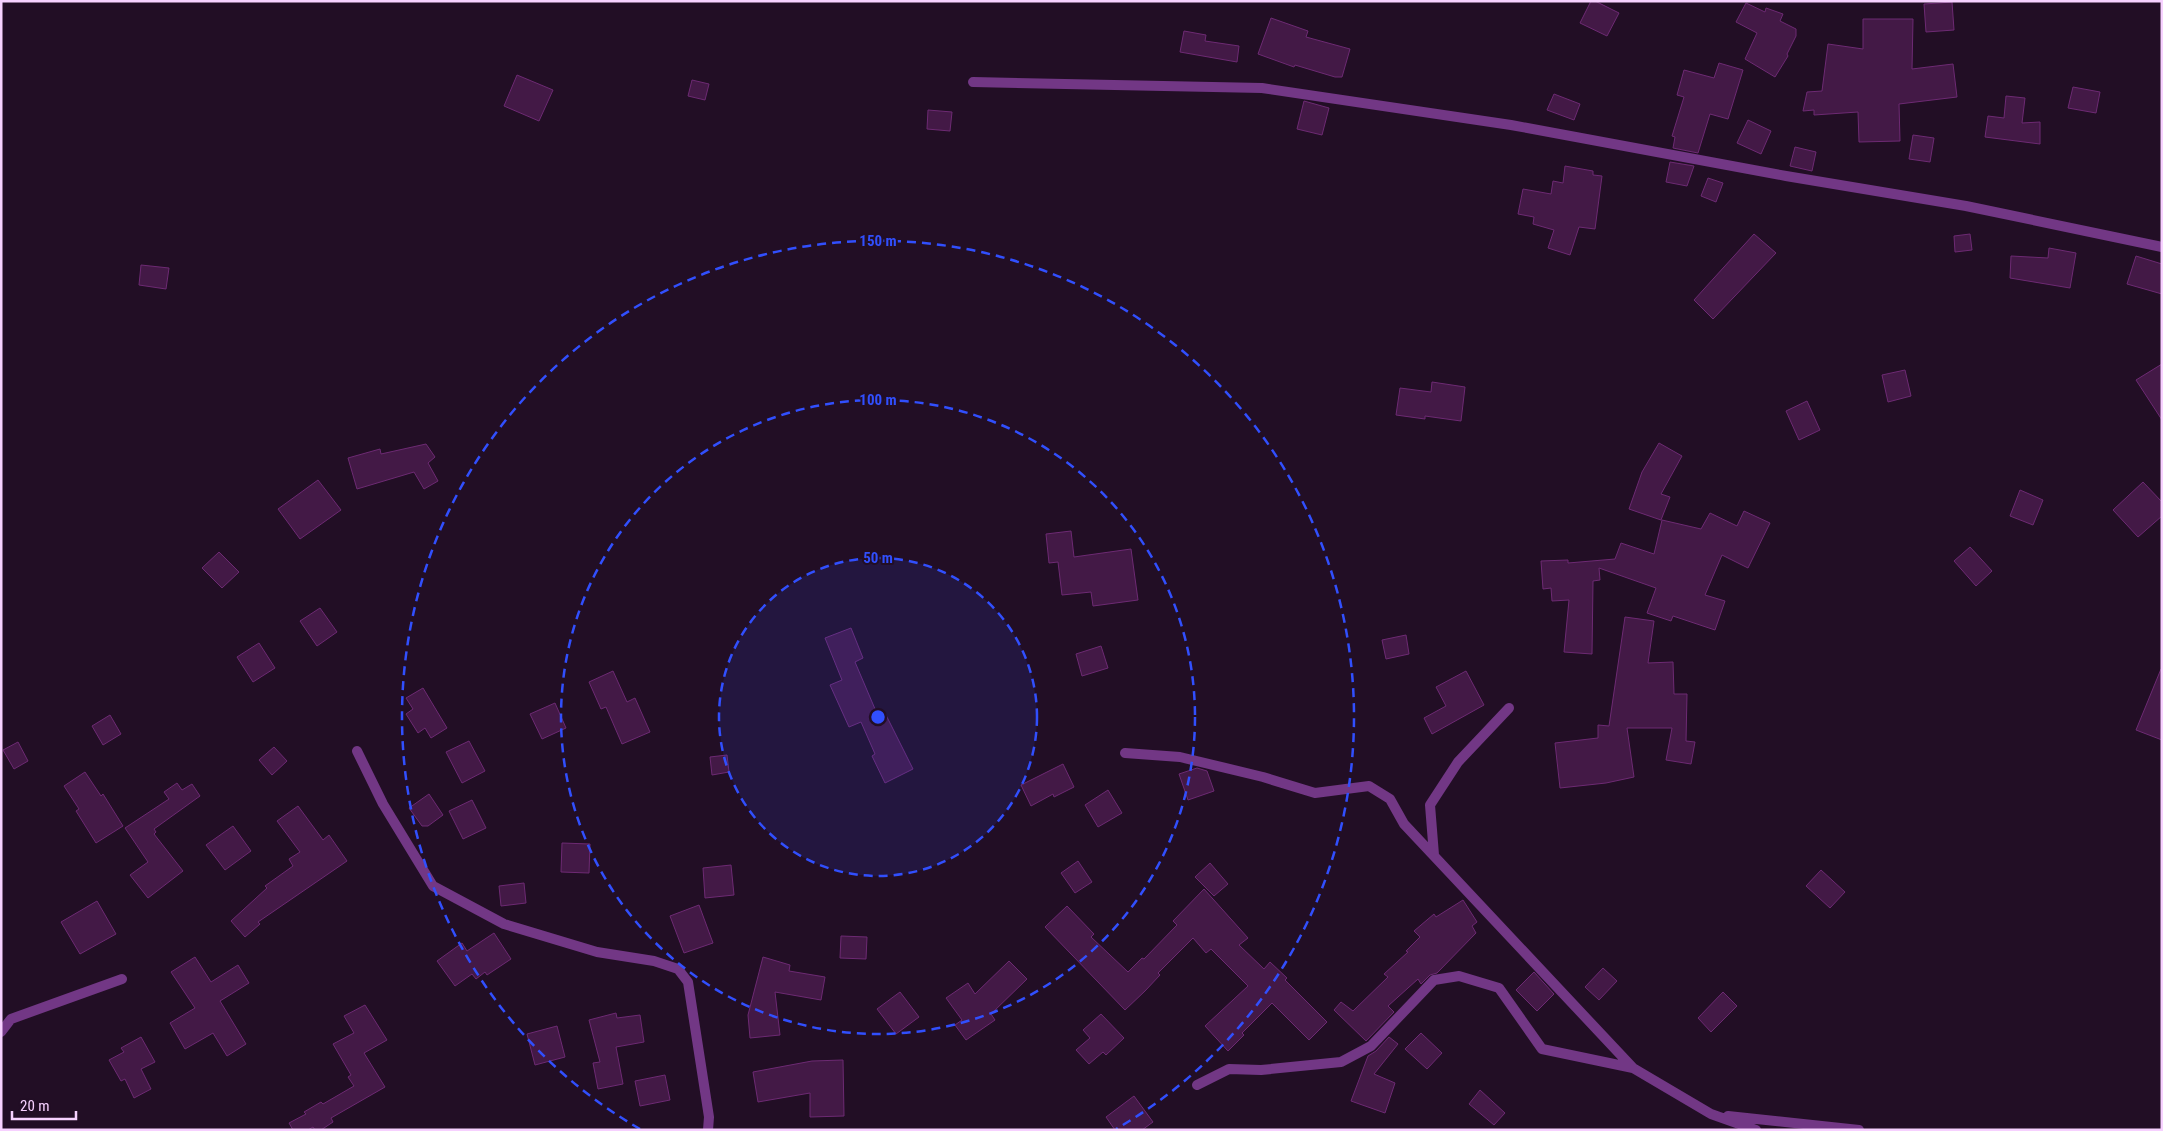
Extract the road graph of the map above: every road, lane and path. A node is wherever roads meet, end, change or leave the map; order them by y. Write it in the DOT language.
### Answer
graph roads {
  1 [pos="973,82"];
  2 [pos="2162,247"];
  3 [pos="1509,708"];
  4 [pos="357,750"];
  5 [pos="1125,753"];
  6 [pos="1434,855"];
  7 [pos="122,979"];
  8 [pos="1,1032"];
  9 [pos="1633,1068"];
  10 [pos="1197,1085"];
  11 [pos="1711,1114"];
  12 [pos="708,1130"];
  13 [pos="1756,1130"];
  14 [pos="1859,1130"];
  1 -- 2 [label="street"];
  3 -- 6 [label="street"];
  4 -- 12 [label="street"];
  5 -- 6 [label="street"];
  6 -- 9 [label="street"];
  7 -- 8 [label="street"];
  9 -- 10 [label="street"];
  9 -- 11 [label="street"];
  11 -- 13 [label="street"];
  11 -- 14 [label="street"];
}
